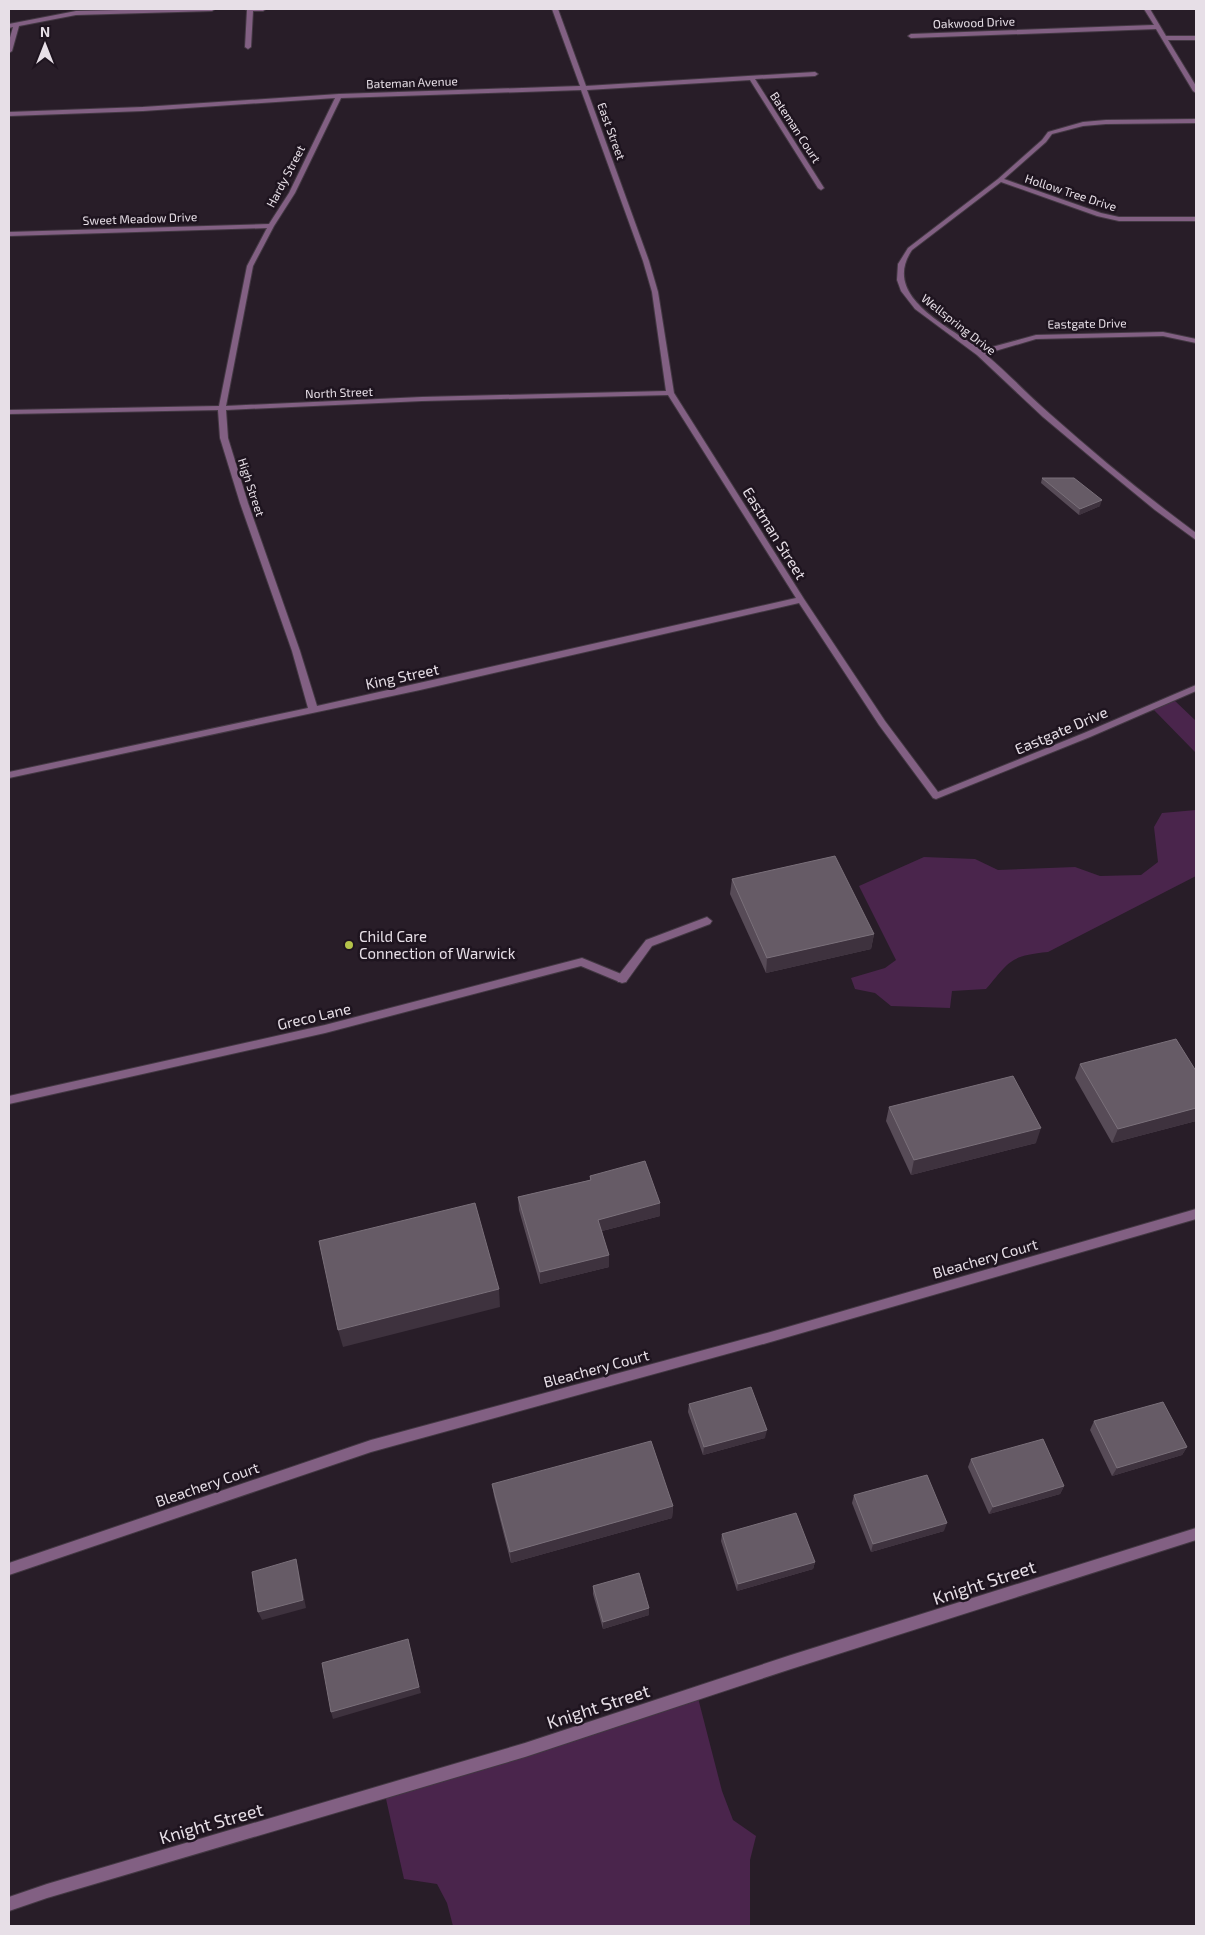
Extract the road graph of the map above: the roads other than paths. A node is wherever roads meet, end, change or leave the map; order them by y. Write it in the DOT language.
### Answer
graph roads {
  1 [pos="212,9"];
  2 [pos="250,9"];
  3 [pos="264,9"];
  4 [pos="555,9"];
  5 [pos="1148,9"];
  6 [pos="16,24"];
  7 [pos="9,26"];
  8 [pos="1158,27"];
  9 [pos="911,36"];
  10 [pos="1166,38"];
  11 [pos="1196,38"];
  12 [pos="248,47"];
  13 [pos="9,51"];
  14 [pos="815,74"];
  15 [pos="752,79"];
  16 [pos="585,88"];
  17 [pos="1196,91"];
  18 [pos="339,96"];
  19 [pos="9,114"];
  20 [pos="1196,121"];
  21 [pos="1000,180"];
  22 [pos="822,188"];
  23 [pos="1196,219"];
  24 [pos="271,226"];
  25 [pos="9,234"];
  26 [pos="646,261"];
  27 [pos="250,266"];
  28 [pos="1196,341"];
  29 [pos="980,353"];
  30 [pos="670,392"];
  31 [pos="222,408"];
  32 [pos="9,412"];
  33 [pos="1196,537"];
  34 [pos="801,600"];
  35 [pos="1196,688"];
  36 [pos="313,709"];
  37 [pos="9,775"];
  38 [pos="936,796"];
  39 [pos="707,921"];
  40 [pos="9,1100"];
  41 [pos="1196,1214"];
  42 [pos="1196,1534"];
  43 [pos="9,1568"];
  44 [pos="9,1904"];
  1 -- 6 [label="street"];
  2 -- 3 [label="street"];
  2 -- 12 [label="street"];
  4 -- 16 [label="street, East Street"];
  5 -- 8 [label="street"];
  6 -- 7 [label="street"];
  6 -- 13 [label="street"];
  8 -- 9 [label="street, Oakwood Drive"];
  8 -- 10 [label="street"];
  10 -- 11 [label="street"];
  10 -- 17 [label="street"];
  14 -- 15 [label="street, Bateman Avenue"];
  15 -- 16 [label="street, Bateman Avenue"];
  15 -- 22 [label="street, Bateman Court"];
  16 -- 18 [label="street, Bateman Avenue"];
  16 -- 26 [label="street, East Street"];
  18 -- 19 [label="street, Bateman Avenue"];
  18 -- 24 [label="street, Hardy Street"];
  20 -- 21 [label="street, Wellspring Drive"];
  21 -- 23 [label="street, Hollow Tree Drive"];
  21 -- 29 [label="street, Wellspring Drive"];
  24 -- 25 [label="street, Sweet Meadow Drive"];
  24 -- 27 [label="street, Hardy Street"];
  26 -- 30 [label="street, Eastman Street"];
  27 -- 31 [label="street, High Street"];
  28 -- 29 [label="street, Eastgate Drive"];
  29 -- 33 [label="street, Wellspring Drive"];
  30 -- 31 [label="street, North Street"];
  30 -- 34 [label="street, Eastman Street"];
  31 -- 32 [label="street, North Street"];
  31 -- 36 [label="street, High Street"];
  34 -- 36 [label="street, King Street"];
  34 -- 38 [label="street, Eastman Street"];
  35 -- 38 [label="street, Eastgate Drive"];
  36 -- 37 [label="street, King Street"];
  39 -- 40 [label="street, Greco Lane"];
  41 -- 43 [label="street, Bleachery Court"];
  42 -- 44 [label="street, Knight Street"];
}
